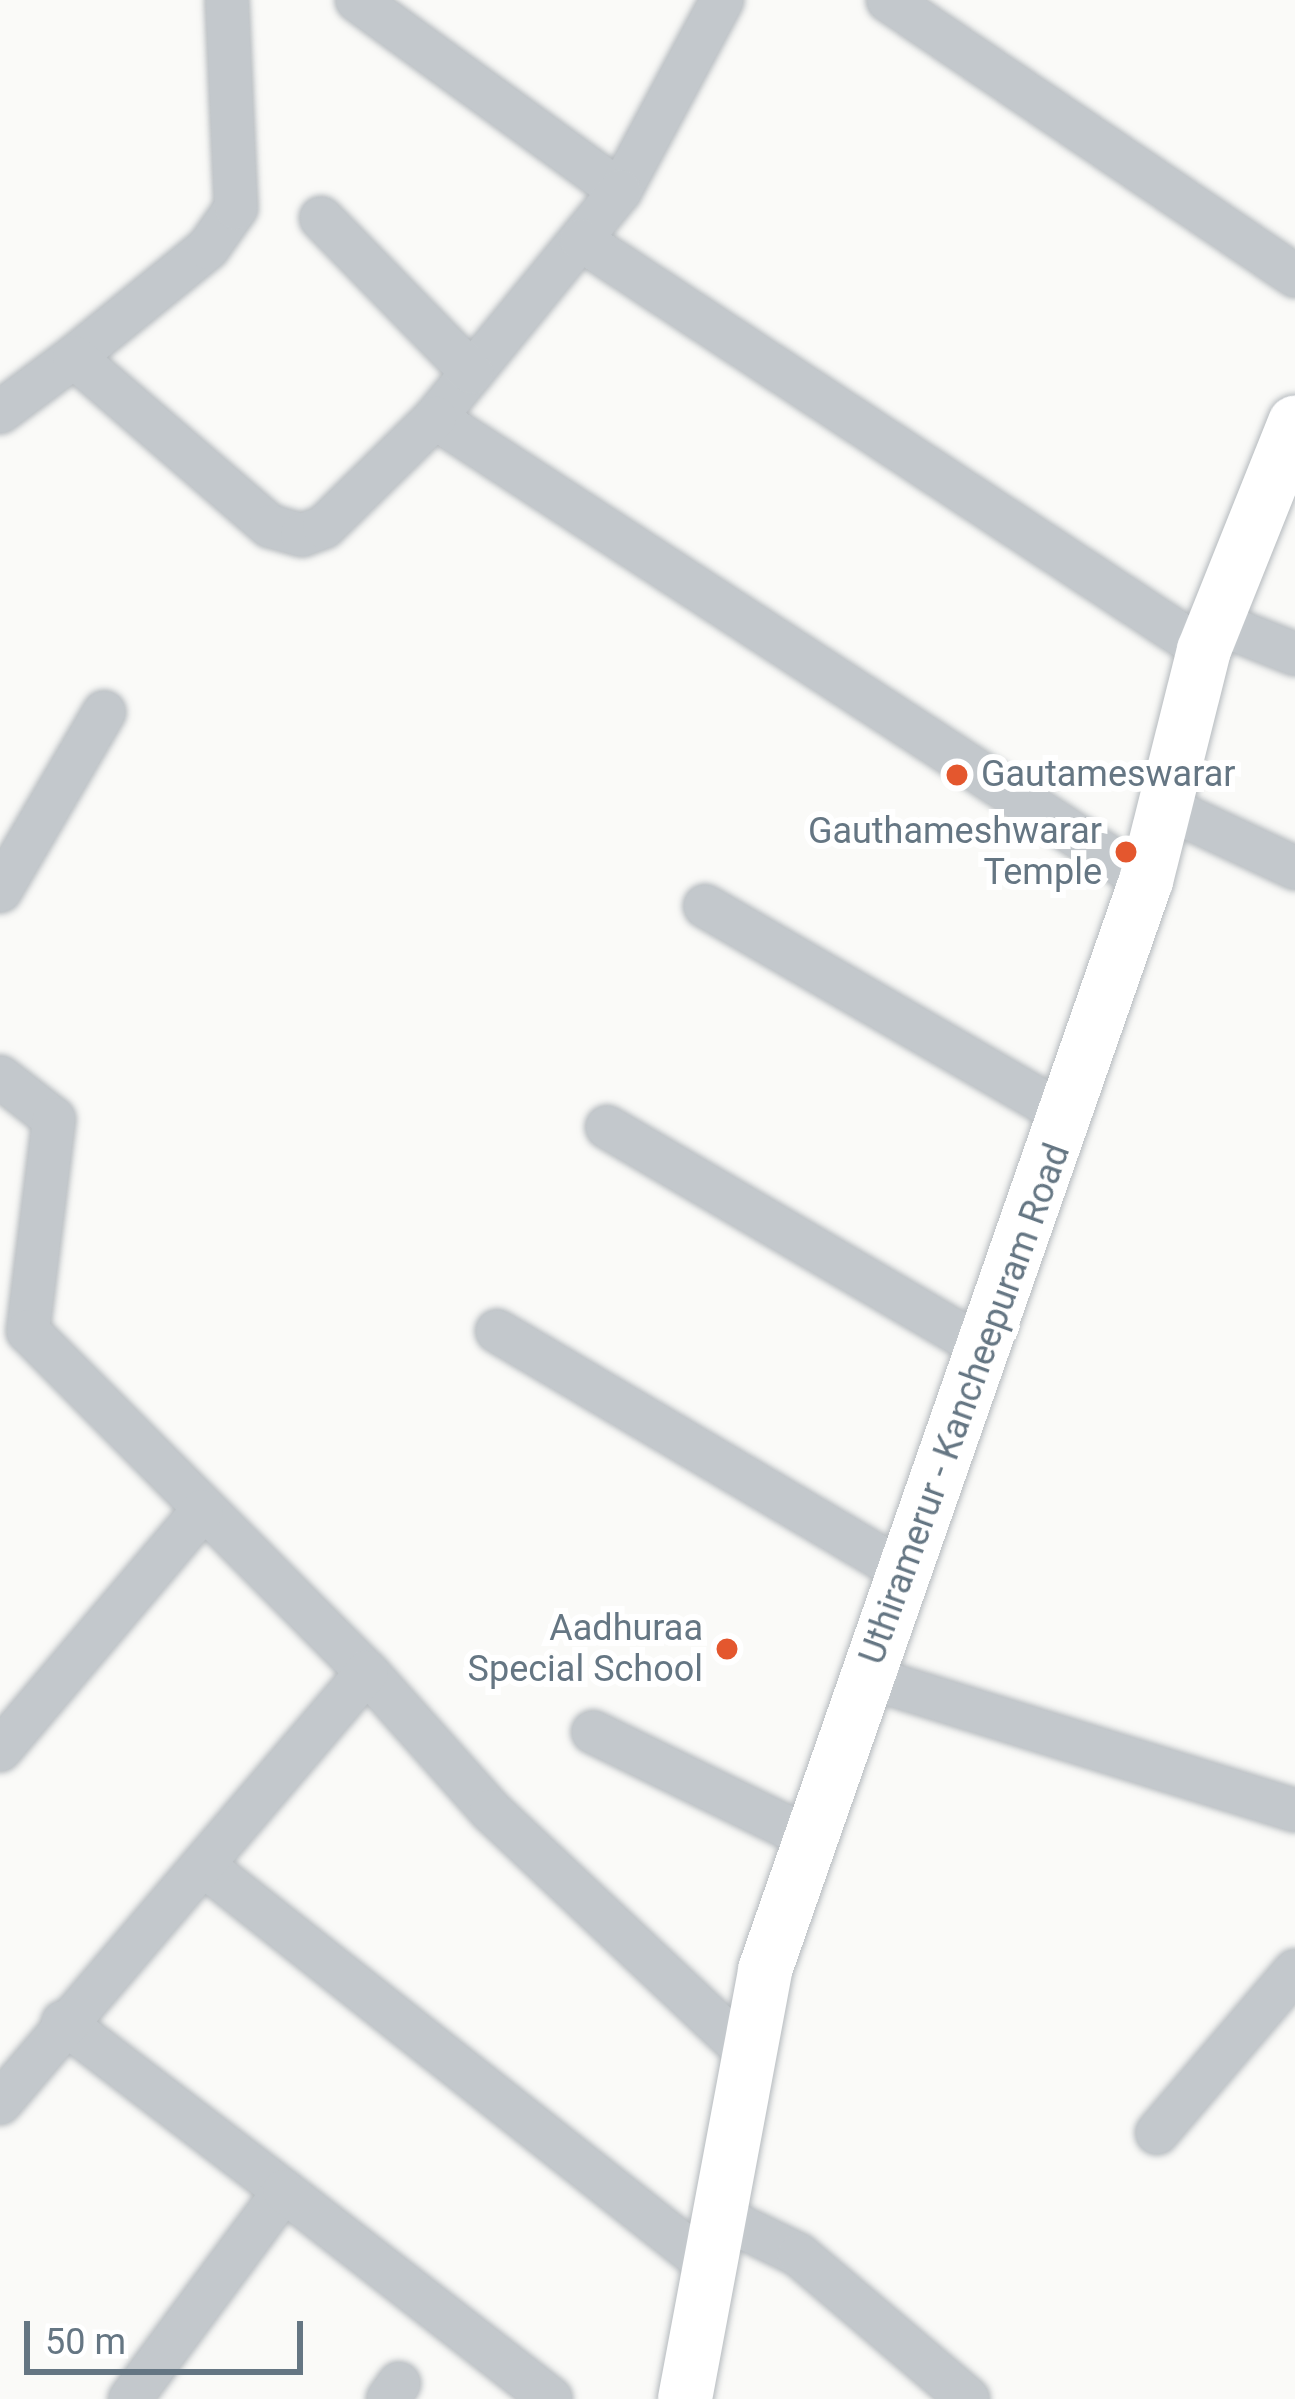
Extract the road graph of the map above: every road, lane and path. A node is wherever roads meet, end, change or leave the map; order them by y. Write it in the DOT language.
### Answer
graph roads {
  1 [pos="227,0"];
  2 [pos="356,0"];
  3 [pos="888,0"];
  4 [pos="709,4"];
  5 [pos="620,191"];
  6 [pos="321,218"];
  7 [pos="581,240"];
  8 [pos="1295,276"];
  9 [pos="74,356"];
  10 [pos="472,373"];
  11 [pos="0,412"];
  12 [pos="435,418"];
  13 [pos="1295,422"];
  14 [pos="1210,636"];
  15 [pos="1295,654"];
  16 [pos="104,712"];
  17 [pos="1165,807"];
  18 [pos="1295,868"];
  19 [pos="1146,881"];
  20 [pos="0,891"];
  21 [pos="705,906"];
  22 [pos="0,1077"];
  23 [pos="1067,1116"];
  24 [pos="607,1127"];
  25 [pos="497,1331"];
  26 [pos="9,1334"];
  27 [pos="985,1349"];
  28 [pos="202,1511"];
  29 [pos="905,1572"];
  30 [pos="367,1672"];
  31 [pos="867,1677"];
  32 [pos="592,1732"];
  33 [pos="0,1750"];
  34 [pos="1295,1810"];
  35 [pos="811,1839"];
  36 [pos="203,1865"];
  37 [pos="1295,1971"];
  38 [pos="63,2022"];
  39 [pos="748,2054"];
  40 [pos="0,2103"];
  41 [pos="1156,2133"];
  42 [pos="284,2191"];
  43 [pos="714,2241"];
  44 [pos="130,2399"];
  45 [pos="550,2399"];
  46 [pos="686,2399"];
  47 [pos="968,2399"];
  1 -- 9 [label="street"];
  2 -- 5 [label="street"];
  3 -- 8 [label="street"];
  4 -- 5 [label="street"];
  5 -- 7 [label="street"];
  6 -- 10 [label="street"];
  7 -- 10 [label="street"];
  7 -- 14 [label="street"];
  9 -- 11 [label="street"];
  9 -- 12 [label="street"];
  10 -- 12 [label="street"];
  12 -- 19 [label="street"];
  13 -- 14 [label="main road, Uthiramerur - Kancheepuram Road"];
  14 -- 15 [label="street"];
  14 -- 17 [label="main road, Uthiramerur - Kancheepuram Road"];
  16 -- 20 [label="street"];
  17 -- 18 [label="street"];
  17 -- 19 [label="main road, Uthiramerur - Kancheepuram Road"];
  19 -- 23 [label="main road, Uthiramerur - Kancheepuram Road"];
  21 -- 23 [label="street"];
  22 -- 26 [label="street"];
  23 -- 27 [label="main road, Uthiramerur - Kancheepuram Road"];
  24 -- 27 [label="street"];
  25 -- 29 [label="street"];
  26 -- 28 [label="street"];
  27 -- 29 [label="main road, Uthiramerur - Kancheepuram Road"];
  28 -- 30 [label="street"];
  28 -- 33 [label="street"];
  29 -- 31 [label="main road, Uthiramerur - Kancheepuram Road"];
  30 -- 36 [label="street"];
  30 -- 39 [label="street"];
  31 -- 34 [label="street"];
  31 -- 35 [label="main road, Uthiramerur - Kancheepuram Road"];
  32 -- 35 [label="street"];
  35 -- 39 [label="main road, Uthiramerur - Kancheepuram Road"];
  36 -- 38 [label="street"];
  36 -- 43 [label="street"];
  37 -- 41 [label="street"];
  38 -- 40 [label="street"];
  38 -- 42 [label="street"];
  39 -- 43 [label="main road, Uthiramerur - Kancheepuram Road"];
  42 -- 44 [label="street"];
  42 -- 45 [label="street"];
  43 -- 46 [label="main road, Uthiramerur - Kancheepuram Road"];
  43 -- 47 [label="street"];
}
